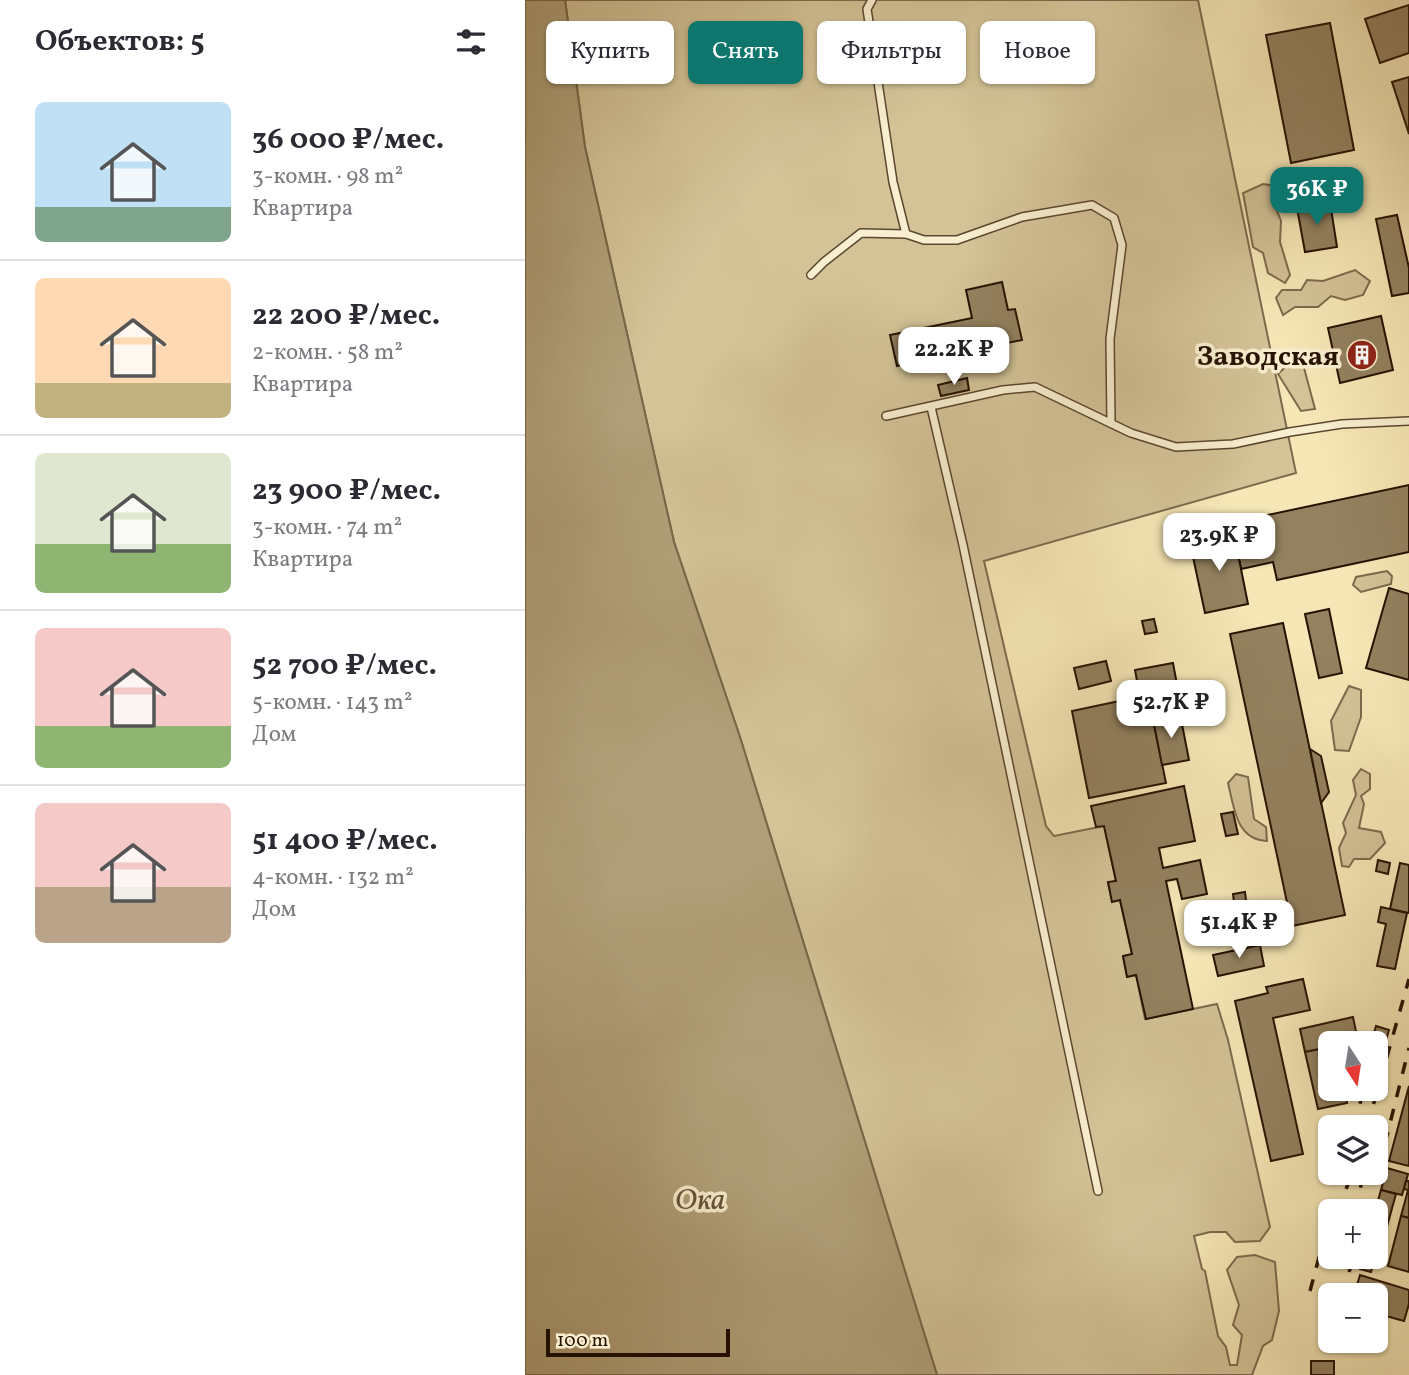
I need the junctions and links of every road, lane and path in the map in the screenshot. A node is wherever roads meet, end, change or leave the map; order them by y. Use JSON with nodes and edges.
{"nodes":[{"id":1,"x":872,"y":0,"type":"edge"},
{"id":2,"x":906,"y":234,"type":"junction"},
{"id":3,"x":811,"y":275,"type":"dead end"},
{"id":4,"x":931,"y":407,"type":"junction"},
{"id":5,"x":886,"y":416,"type":"dead end"},
{"id":6,"x":1409,"y":421,"type":"edge"},
{"id":7,"x":1111,"y":423,"type":"junction"},
{"id":8,"x":1098,"y":1191,"type":"dead end"}],
"edges":[{"from":1,"to":2,"type":"lane"},
{"from":2,"to":3,"type":"lane"},
{"from":2,"to":7,"type":"lane"},
{"from":4,"to":5,"type":"lane"},
{"from":4,"to":7,"type":"lane"},
{"from":4,"to":8,"type":"lane"},
{"from":6,"to":7,"type":"lane"}]}
